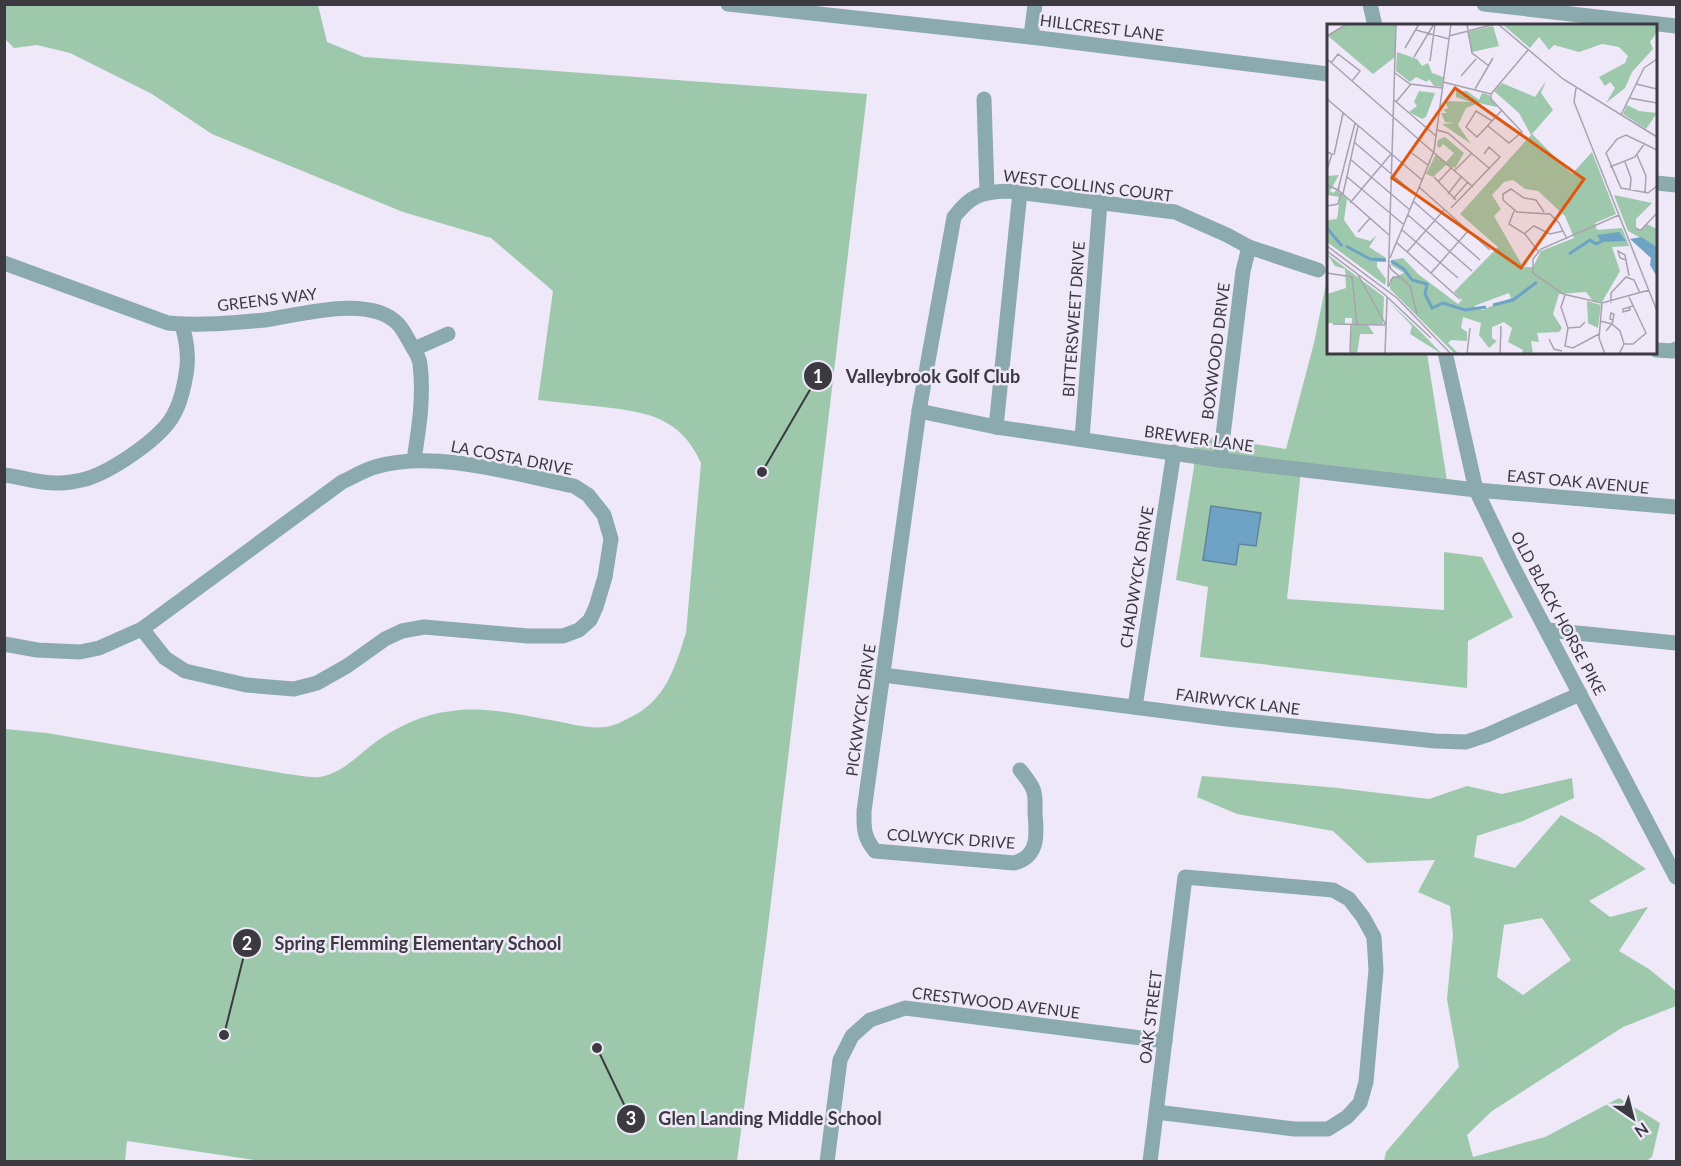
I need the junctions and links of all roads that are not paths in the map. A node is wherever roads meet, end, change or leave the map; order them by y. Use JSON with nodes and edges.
{"nodes":[{"id":1,"x":728,"y":4,"type":"edge"},
{"id":2,"x":1035,"y":4,"type":"edge"},
{"id":3,"x":1370,"y":4,"type":"edge"},
{"id":4,"x":1484,"y":4,"type":"edge"},
{"id":5,"x":1375,"y":24,"type":"edge"},
{"id":6,"x":1677,"y":26,"type":"edge"},
{"id":7,"x":1031,"y":37,"type":"junction"},
{"id":8,"x":1327,"y":74,"type":"edge"},
{"id":9,"x":984,"y":99,"type":"dead end"},
{"id":10,"x":1657,"y":183,"type":"edge"},
{"id":11,"x":1677,"y":185,"type":"edge"},
{"id":12,"x":987,"y":192,"type":"junction"},
{"id":13,"x":1020,"y":192,"type":"junction"},
{"id":14,"x":1100,"y":202,"type":"junction"},
{"id":15,"x":1249,"y":247,"type":"junction"},
{"id":16,"x":4,"y":263,"type":"edge"},
{"id":17,"x":1318,"y":270,"type":"dead end"},
{"id":18,"x":182,"y":324,"type":"junction"},
{"id":19,"x":448,"y":334,"type":"dead end"},
{"id":20,"x":414,"y":349,"type":"junction"},
{"id":21,"x":1677,"y":349,"type":"edge"},
{"id":22,"x":1657,"y":350,"type":"edge"},
{"id":23,"x":1445,"y":354,"type":"edge"},
{"id":24,"x":919,"y":411,"type":"junction"},
{"id":25,"x":996,"y":427,"type":"junction"},
{"id":26,"x":1082,"y":439,"type":"junction"},
{"id":27,"x":1174,"y":452,"type":"junction"},
{"id":28,"x":414,"y":460,"type":"junction"},
{"id":29,"x":1220,"y":460,"type":"junction"},
{"id":30,"x":4,"y":475,"type":"edge"},
{"id":31,"x":1476,"y":490,"type":"junction"},
{"id":32,"x":1677,"y":507,"type":"edge"},
{"id":33,"x":142,"y":629,"type":"junction"},
{"id":34,"x":1547,"y":630,"type":"junction"},
{"id":35,"x":1677,"y":642,"type":"edge"},
{"id":36,"x":4,"y":644,"type":"edge"},
{"id":37,"x":883,"y":675,"type":"junction"},
{"id":38,"x":1580,"y":694,"type":"junction"},
{"id":39,"x":1136,"y":707,"type":"junction"},
{"id":40,"x":1020,"y":770,"type":"dead end"},
{"id":41,"x":872,"y":847,"type":"joint"},
{"id":42,"x":1677,"y":877,"type":"edge"},
{"id":43,"x":1165,"y":1041,"type":"junction"},
{"id":44,"x":1156,"y":1112,"type":"junction"},
{"id":45,"x":827,"y":1161,"type":"edge"},
{"id":46,"x":1150,"y":1161,"type":"edge"}],
"edges":[{"from":1,"to":7,"type":"street","name":"HILLCREST LANE"},
{"from":2,"to":7,"type":"street"},
{"from":3,"to":5,"type":"street"},
{"from":4,"to":6,"type":"street"},
{"from":7,"to":8,"type":"street","name":"HILLCREST LANE"},
{"from":9,"to":12,"type":"street"},
{"from":10,"to":11,"type":"street"},
{"from":12,"to":13,"type":"street","name":"WEST COLLINS COURT"},
{"from":12,"to":24,"type":"street","name":"PICKWYCK DRIVE"},
{"from":13,"to":14,"type":"street","name":"WEST COLLINS COURT"},
{"from":13,"to":25,"type":"street"},
{"from":14,"to":15,"type":"street","name":"WEST COLLINS COURT"},
{"from":14,"to":26,"type":"street","name":"BITTERSWEET DRIVE"},
{"from":15,"to":17,"type":"street","name":"WEST COLLINS COURT"},
{"from":15,"to":29,"type":"street","name":"BOXWOOD DRIVE"},
{"from":16,"to":18,"type":"street","name":"GREENS WAY"},
{"from":18,"to":20,"type":"street","name":"GREENS WAY"},
{"from":18,"to":30,"type":"street"},
{"from":19,"to":20,"type":"street"},
{"from":20,"to":28,"type":"street","name":"GREENS WAY"},
{"from":21,"to":22,"type":"street"},
{"from":23,"to":31,"type":"street","name":"OLD BLACK HORSE PIKE"},
{"from":24,"to":25,"type":"street","name":"BREWER LANE"},
{"from":24,"to":37,"type":"street","name":"PICKWYCK DRIVE"},
{"from":25,"to":26,"type":"street","name":"BREWER LANE"},
{"from":26,"to":27,"type":"street","name":"BREWER LANE"},
{"from":27,"to":29,"type":"street","name":"BREWER LANE"},
{"from":27,"to":39,"type":"street","name":"CHADWYCK DRIVE"},
{"from":28,"to":33,"type":"street","name":"LA COSTA DRIVE"},
{"from":28,"to":33,"type":"street","name":"LA COSTA DRIVE"},
{"from":29,"to":31,"type":"street","name":"BREWER LANE"},
{"from":31,"to":32,"type":"street","name":"EAST OAK AVENUE"},
{"from":31,"to":34,"type":"street","name":"OLD BLACK HORSE PIKE"},
{"from":33,"to":36,"type":"street","name":"LA COSTA DRIVE"},
{"from":34,"to":35,"type":"street"},
{"from":34,"to":38,"type":"street","name":"OLD BLACK HORSE PIKE"},
{"from":37,"to":39,"type":"street","name":"FAIRWYCK LANE"},
{"from":37,"to":41,"type":"street","name":"PICKWYCK DRIVE"},
{"from":38,"to":39,"type":"street","name":"FAIRWYCK LANE"},
{"from":38,"to":42,"type":"street","name":"OLD BLACK HORSE PIKE"},
{"from":40,"to":41,"type":"street","name":"COLWYCK DRIVE"},
{"from":43,"to":44,"type":"street","name":"OAK STREET"},
{"from":43,"to":44,"type":"street","name":"OAK STREET"},
{"from":43,"to":45,"type":"street","name":"CRESTWOOD AVENUE"},
{"from":44,"to":46,"type":"street","name":"OAK STREET"}]}
